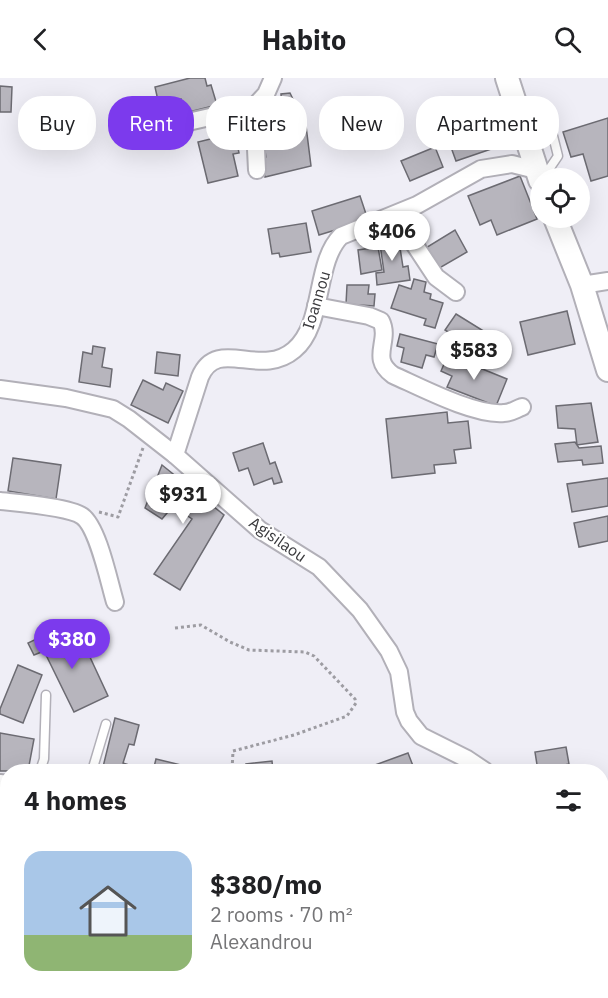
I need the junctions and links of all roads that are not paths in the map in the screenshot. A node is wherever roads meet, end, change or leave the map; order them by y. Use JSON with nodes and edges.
{"nodes":[{"id":1,"x":273,"y":78,"type":"edge"},
{"id":2,"x":507,"y":78,"type":"edge"},
{"id":3,"x":264,"y":96,"type":"edge"},
{"id":4,"x":256,"y":150,"type":"edge"},
{"id":5,"x":537,"y":168,"type":"edge"},
{"id":6,"x":257,"y":170,"type":"dead end"},
{"id":7,"x":530,"y":172,"type":"edge"},
{"id":8,"x":394,"y":215,"type":"junction"},
{"id":9,"x":559,"y":228,"type":"edge"},
{"id":10,"x":608,"y":281,"type":"edge"},
{"id":11,"x":582,"y":285,"type":"junction"},
{"id":12,"x":456,"y":292,"type":"dead end"},
{"id":13,"x":316,"y":306,"type":"junction"},
{"id":14,"x":608,"y":370,"type":"edge"},
{"id":15,"x":0,"y":388,"type":"edge"},
{"id":16,"x":522,"y":406,"type":"dead end"},
{"id":17,"x":175,"y":455,"type":"junction"},
{"id":18,"x":0,"y":501,"type":"edge"},
{"id":19,"x":115,"y":602,"type":"dead end"},
{"id":20,"x":45,"y":695,"type":"dead end"},
{"id":21,"x":106,"y":724,"type":"dead end"},
{"id":22,"x":42,"y":764,"type":"edge"},
{"id":23,"x":94,"y":764,"type":"edge"},
{"id":24,"x":474,"y":764,"type":"edge"}],
"edges":[{"from":1,"to":3,"type":"street"},
{"from":2,"to":5,"type":"main road"},
{"from":4,"to":6,"type":"street"},
{"from":7,"to":8,"type":"street","name":"Ioannou"},
{"from":8,"to":12,"type":"street"},
{"from":8,"to":13,"type":"street","name":"Ioannou"},
{"from":9,"to":11,"type":"main road"},
{"from":10,"to":11,"type":"street"},
{"from":11,"to":14,"type":"main road"},
{"from":13,"to":16,"type":"street"},
{"from":13,"to":17,"type":"street","name":"Ioannou"},
{"from":15,"to":17,"type":"street","name":"Agisilaou"},
{"from":17,"to":24,"type":"street","name":"Agisilaou"},
{"from":18,"to":19,"type":"street"},
{"from":20,"to":22,"type":"lane"},
{"from":21,"to":23,"type":"lane"}]}
